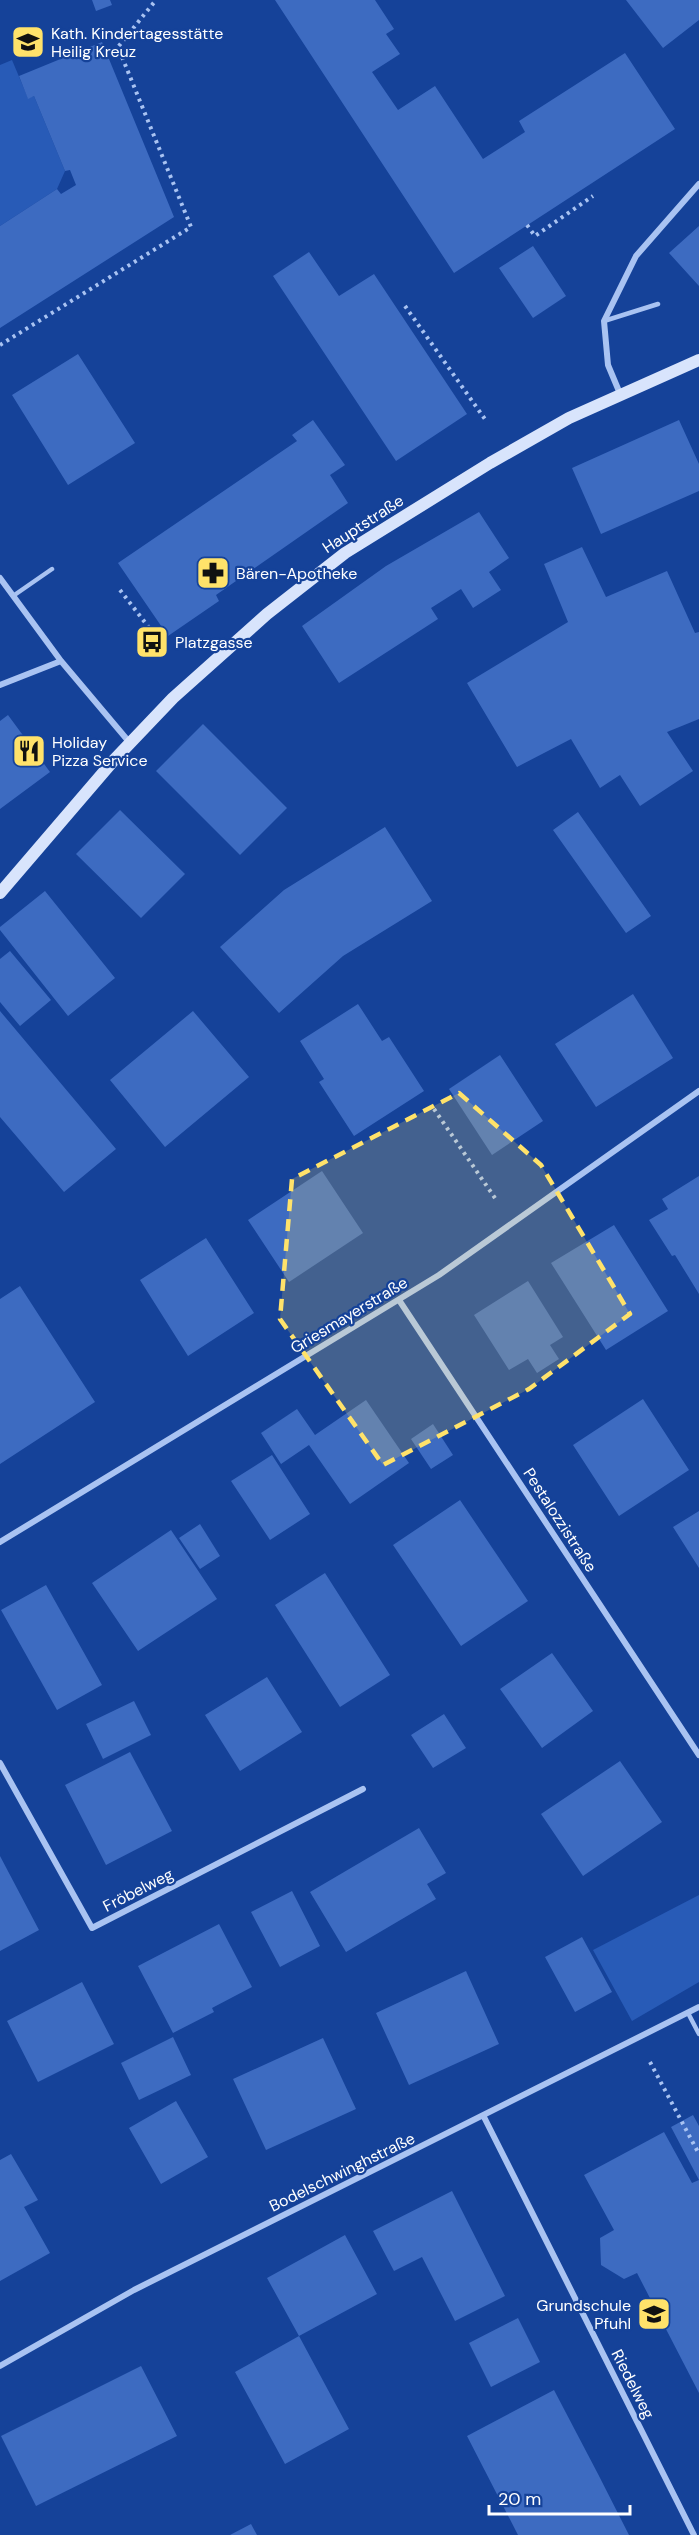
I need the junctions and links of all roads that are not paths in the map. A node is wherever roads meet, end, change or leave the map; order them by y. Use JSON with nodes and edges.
{"nodes":[{"id":1,"x":699,"y":184,"type":"edge"},
{"id":2,"x":658,"y":303,"type":"dead end"},
{"id":3,"x":604,"y":321,"type":"junction"},
{"id":4,"x":699,"y":360,"type":"edge"},
{"id":5,"x":621,"y":396,"type":"junction"},
{"id":6,"x":52,"y":569,"type":"dead end"},
{"id":7,"x":0,"y":578,"type":"edge"},
{"id":8,"x":13,"y":596,"type":"junction"},
{"id":9,"x":61,"y":661,"type":"junction"},
{"id":10,"x":0,"y":685,"type":"edge"},
{"id":11,"x":130,"y":743,"type":"junction"},
{"id":12,"x":0,"y":893,"type":"edge"},
{"id":13,"x":699,"y":1091,"type":"edge"},
{"id":14,"x":399,"y":1300,"type":"junction"},
{"id":15,"x":0,"y":1542,"type":"edge"},
{"id":16,"x":699,"y":1755,"type":"edge"},
{"id":17,"x":0,"y":1763,"type":"edge"},
{"id":18,"x":363,"y":1789,"type":"dead end"},
{"id":19,"x":699,"y":2007,"type":"edge"},
{"id":20,"x":688,"y":2013,"type":"junction"},
{"id":21,"x":699,"y":2034,"type":"edge"},
{"id":22,"x":484,"y":2117,"type":"junction"},
{"id":23,"x":0,"y":2366,"type":"edge"},
{"id":24,"x":694,"y":2535,"type":"edge"}],
"edges":[{"from":1,"to":3,"type":"street"},
{"from":2,"to":3,"type":"lane"},
{"from":3,"to":5,"type":"street"},
{"from":4,"to":5,"type":"street","name":"Hauptstraße"},
{"from":5,"to":11,"type":"street","name":"Hauptstraße"},
{"from":6,"to":8,"type":"lane"},
{"from":7,"to":8,"type":"street"},
{"from":8,"to":9,"type":"street"},
{"from":9,"to":10,"type":"street"},
{"from":9,"to":11,"type":"street"},
{"from":11,"to":12,"type":"street","name":"Hauptstraße"},
{"from":13,"to":14,"type":"street","name":"Griesmayerstraße"},
{"from":14,"to":15,"type":"street","name":"Griesmayerstraße"},
{"from":14,"to":16,"type":"street","name":"Pestalozzistraße"},
{"from":17,"to":18,"type":"street","name":"Fröbelweg"},
{"from":19,"to":20,"type":"street","name":"Bodelschwinghstraße"},
{"from":20,"to":21,"type":"lane"},
{"from":20,"to":22,"type":"street","name":"Bodelschwinghstraße"},
{"from":22,"to":23,"type":"street","name":"Bodelschwinghstraße"},
{"from":22,"to":24,"type":"street","name":"Riedelweg"}]}
